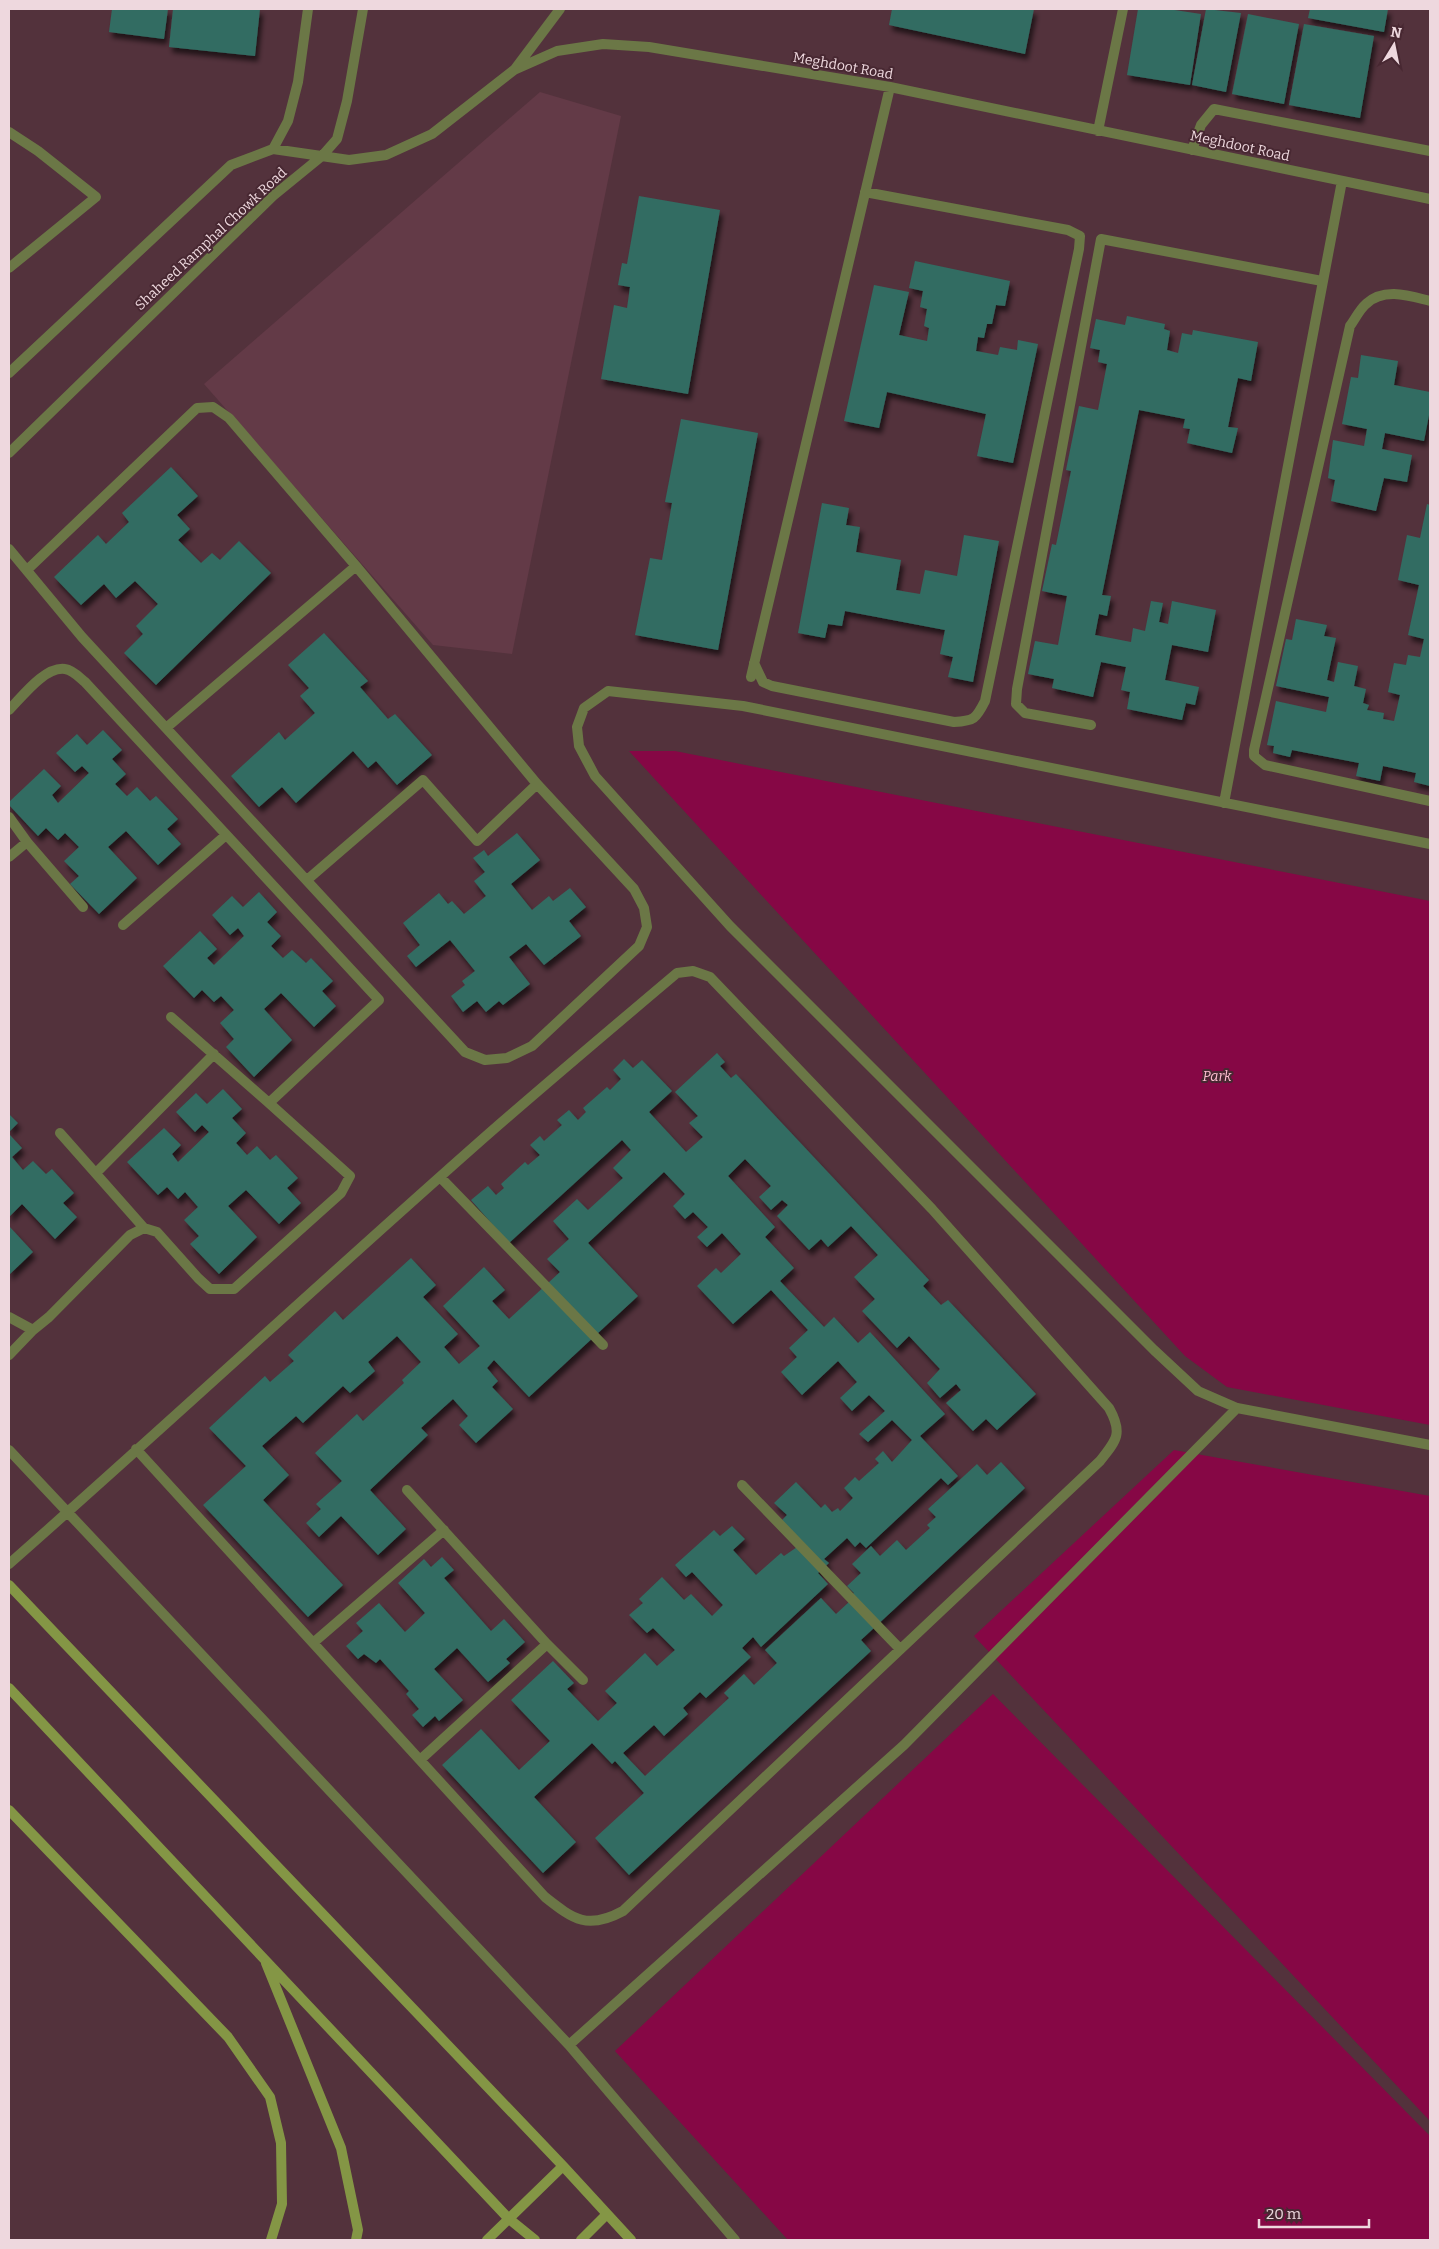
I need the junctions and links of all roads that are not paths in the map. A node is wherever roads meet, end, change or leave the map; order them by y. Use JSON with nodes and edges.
{"nodes":[{"id":1,"x":308,"y":9,"type":"edge"},
{"id":2,"x":363,"y":9,"type":"edge"},
{"id":3,"x":560,"y":9,"type":"edge"},
{"id":4,"x":1123,"y":9,"type":"edge"},
{"id":5,"x":514,"y":70,"type":"junction"},
{"id":6,"x":890,"y":87,"type":"junction"},
{"id":7,"x":1098,"y":131,"type":"junction"},
{"id":8,"x":9,"y":132,"type":"edge"},
{"id":9,"x":273,"y":150,"type":"junction"},
{"id":10,"x":1192,"y":150,"type":"junction"},
{"id":11,"x":1430,"y":151,"type":"edge"},
{"id":12,"x":322,"y":156,"type":"junction"},
{"id":13,"x":1342,"y":181,"type":"junction"},
{"id":14,"x":865,"y":192,"type":"junction"},
{"id":15,"x":1430,"y":200,"type":"edge"},
{"id":16,"x":9,"y":268,"type":"edge"},
{"id":17,"x":1322,"y":281,"type":"junction"},
{"id":18,"x":1430,"y":301,"type":"edge"},
{"id":19,"x":9,"y":373,"type":"edge"},
{"id":20,"x":9,"y":453,"type":"edge"},
{"id":21,"x":9,"y":549,"type":"edge"},
{"id":22,"x":356,"y":566,"type":"junction"},
{"id":23,"x":27,"y":570,"type":"junction"},
{"id":24,"x":754,"y":663,"type":"junction"},
{"id":25,"x":751,"y":677,"type":"dead end"},
{"id":26,"x":9,"y":710,"type":"edge"},
{"id":27,"x":1091,"y":725,"type":"dead end"},
{"id":28,"x":166,"y":728,"type":"junction"},
{"id":29,"x":537,"y":784,"type":"junction"},
{"id":30,"x":1430,"y":801,"type":"edge"},
{"id":31,"x":1224,"y":803,"type":"junction"},
{"id":32,"x":9,"y":817,"type":"edge"},
{"id":33,"x":226,"y":835,"type":"junction"},
{"id":34,"x":27,"y":842,"type":"junction"},
{"id":35,"x":1430,"y":844,"type":"edge"},
{"id":36,"x":9,"y":858,"type":"edge"},
{"id":37,"x":306,"y":880,"type":"junction"},
{"id":38,"x":83,"y":907,"type":"dead end"},
{"id":39,"x":123,"y":924,"type":"dead end"},
{"id":40,"x":171,"y":1016,"type":"dead end"},
{"id":41,"x":214,"y":1054,"type":"junction"},
{"id":42,"x":269,"y":1103,"type":"junction"},
{"id":43,"x":60,"y":1133,"type":"dead end"},
{"id":44,"x":96,"y":1173,"type":"junction"},
{"id":45,"x":440,"y":1177,"type":"junction"},
{"id":46,"x":144,"y":1228,"type":"junction"},
{"id":47,"x":9,"y":1317,"type":"edge"},
{"id":48,"x":33,"y":1330,"type":"junction"},
{"id":49,"x":604,"y":1345,"type":"dead end"},
{"id":50,"x":9,"y":1355,"type":"edge"},
{"id":51,"x":1237,"y":1408,"type":"junction"},
{"id":52,"x":1430,"y":1445,"type":"edge"},
{"id":53,"x":136,"y":1449,"type":"junction"},
{"id":54,"x":9,"y":1450,"type":"edge"},
{"id":55,"x":742,"y":1484,"type":"dead end"},
{"id":56,"x":407,"y":1490,"type":"dead end"},
{"id":57,"x":69,"y":1512,"type":"junction"},
{"id":58,"x":444,"y":1530,"type":"junction"},
{"id":59,"x":9,"y":1564,"type":"edge"},
{"id":60,"x":9,"y":1585,"type":"edge"},
{"id":61,"x":313,"y":1643,"type":"junction"},
{"id":62,"x":547,"y":1644,"type":"junction"},
{"id":63,"x":900,"y":1650,"type":"junction"},
{"id":64,"x":583,"y":1680,"type":"dead end"},
{"id":65,"x":9,"y":1688,"type":"edge"},
{"id":66,"x":420,"y":1760,"type":"junction"},
{"id":67,"x":9,"y":1810,"type":"edge"},
{"id":68,"x":263,"y":1956,"type":"junction"},
{"id":69,"x":569,"y":2045,"type":"junction"},
{"id":70,"x":563,"y":2166,"type":"junction"},
{"id":71,"x":607,"y":2214,"type":"junction"},
{"id":72,"x":509,"y":2219,"type":"junction"},
{"id":73,"x":271,"y":2240,"type":"edge"},
{"id":74,"x":356,"y":2240,"type":"edge"},
{"id":75,"x":487,"y":2240,"type":"edge"},
{"id":76,"x":535,"y":2240,"type":"edge"},
{"id":77,"x":580,"y":2240,"type":"edge"},
{"id":78,"x":631,"y":2240,"type":"edge"},
{"id":79,"x":735,"y":2240,"type":"edge"}],
"edges":[{"from":1,"to":9,"type":"street","name":"Shaheed Ramphal Chowk Road"},
{"from":2,"to":12,"type":"street","name":"Shaheed Ramphal Chowk Road"},
{"from":3,"to":5,"type":"street"},
{"from":4,"to":7,"type":"street"},
{"from":5,"to":6,"type":"street","name":"Meghdoot Road"},
{"from":5,"to":12,"type":"street","name":"Meghdoot Road"},
{"from":6,"to":7,"type":"street","name":"Meghdoot Road"},
{"from":6,"to":14,"type":"street"},
{"from":7,"to":10,"type":"street","name":"Meghdoot Road"},
{"from":8,"to":16,"type":"street"},
{"from":9,"to":12,"type":"street","name":"Meghdoot Road"},
{"from":9,"to":19,"type":"street","name":"Shaheed Ramphal Chowk Road"},
{"from":10,"to":11,"type":"street"},
{"from":10,"to":13,"type":"street","name":"Meghdoot Road"},
{"from":12,"to":20,"type":"street","name":"Shaheed Ramphal Chowk Road"},
{"from":13,"to":15,"type":"street","name":"Meghdoot Road"},
{"from":13,"to":17,"type":"street"},
{"from":14,"to":24,"type":"street"},
{"from":14,"to":24,"type":"street"},
{"from":17,"to":27,"type":"street"},
{"from":17,"to":31,"type":"street"},
{"from":18,"to":30,"type":"street"},
{"from":21,"to":23,"type":"street"},
{"from":22,"to":23,"type":"street"},
{"from":22,"to":28,"type":"street"},
{"from":22,"to":29,"type":"street"},
{"from":23,"to":28,"type":"street"},
{"from":24,"to":25,"type":"street"},
{"from":26,"to":33,"type":"street"},
{"from":28,"to":37,"type":"street"},
{"from":29,"to":37,"type":"street"},
{"from":29,"to":37,"type":"street"},
{"from":31,"to":35,"type":"street"},
{"from":31,"to":51,"type":"street"},
{"from":32,"to":34,"type":"street"},
{"from":33,"to":39,"type":"street"},
{"from":33,"to":42,"type":"street"},
{"from":34,"to":36,"type":"street"},
{"from":34,"to":38,"type":"street"},
{"from":40,"to":41,"type":"street"},
{"from":41,"to":42,"type":"street"},
{"from":41,"to":44,"type":"street"},
{"from":42,"to":46,"type":"street"},
{"from":43,"to":44,"type":"street"},
{"from":44,"to":46,"type":"street"},
{"from":45,"to":49,"type":"street"},
{"from":45,"to":53,"type":"street"},
{"from":45,"to":63,"type":"street"},
{"from":46,"to":48,"type":"street"},
{"from":47,"to":48,"type":"street"},
{"from":48,"to":50,"type":"street"},
{"from":51,"to":52,"type":"street"},
{"from":51,"to":69,"type":"street"},
{"from":53,"to":57,"type":"street"},
{"from":53,"to":61,"type":"street"},
{"from":54,"to":57,"type":"street"},
{"from":55,"to":63,"type":"street"},
{"from":56,"to":58,"type":"street"},
{"from":57,"to":59,"type":"street"},
{"from":57,"to":69,"type":"street"},
{"from":58,"to":61,"type":"street"},
{"from":58,"to":62,"type":"street"},
{"from":60,"to":70,"type":"main road"},
{"from":61,"to":66,"type":"street"},
{"from":62,"to":64,"type":"street"},
{"from":62,"to":66,"type":"street"},
{"from":63,"to":66,"type":"street"},
{"from":65,"to":68,"type":"main road"},
{"from":67,"to":73,"type":"main road"},
{"from":68,"to":72,"type":"main road"},
{"from":68,"to":74,"type":"main road"},
{"from":69,"to":79,"type":"street"},
{"from":70,"to":71,"type":"main road"},
{"from":70,"to":72,"type":"main road"},
{"from":71,"to":77,"type":"main road"},
{"from":71,"to":78,"type":"main road"},
{"from":72,"to":75,"type":"main road"},
{"from":72,"to":76,"type":"main road"}]}
